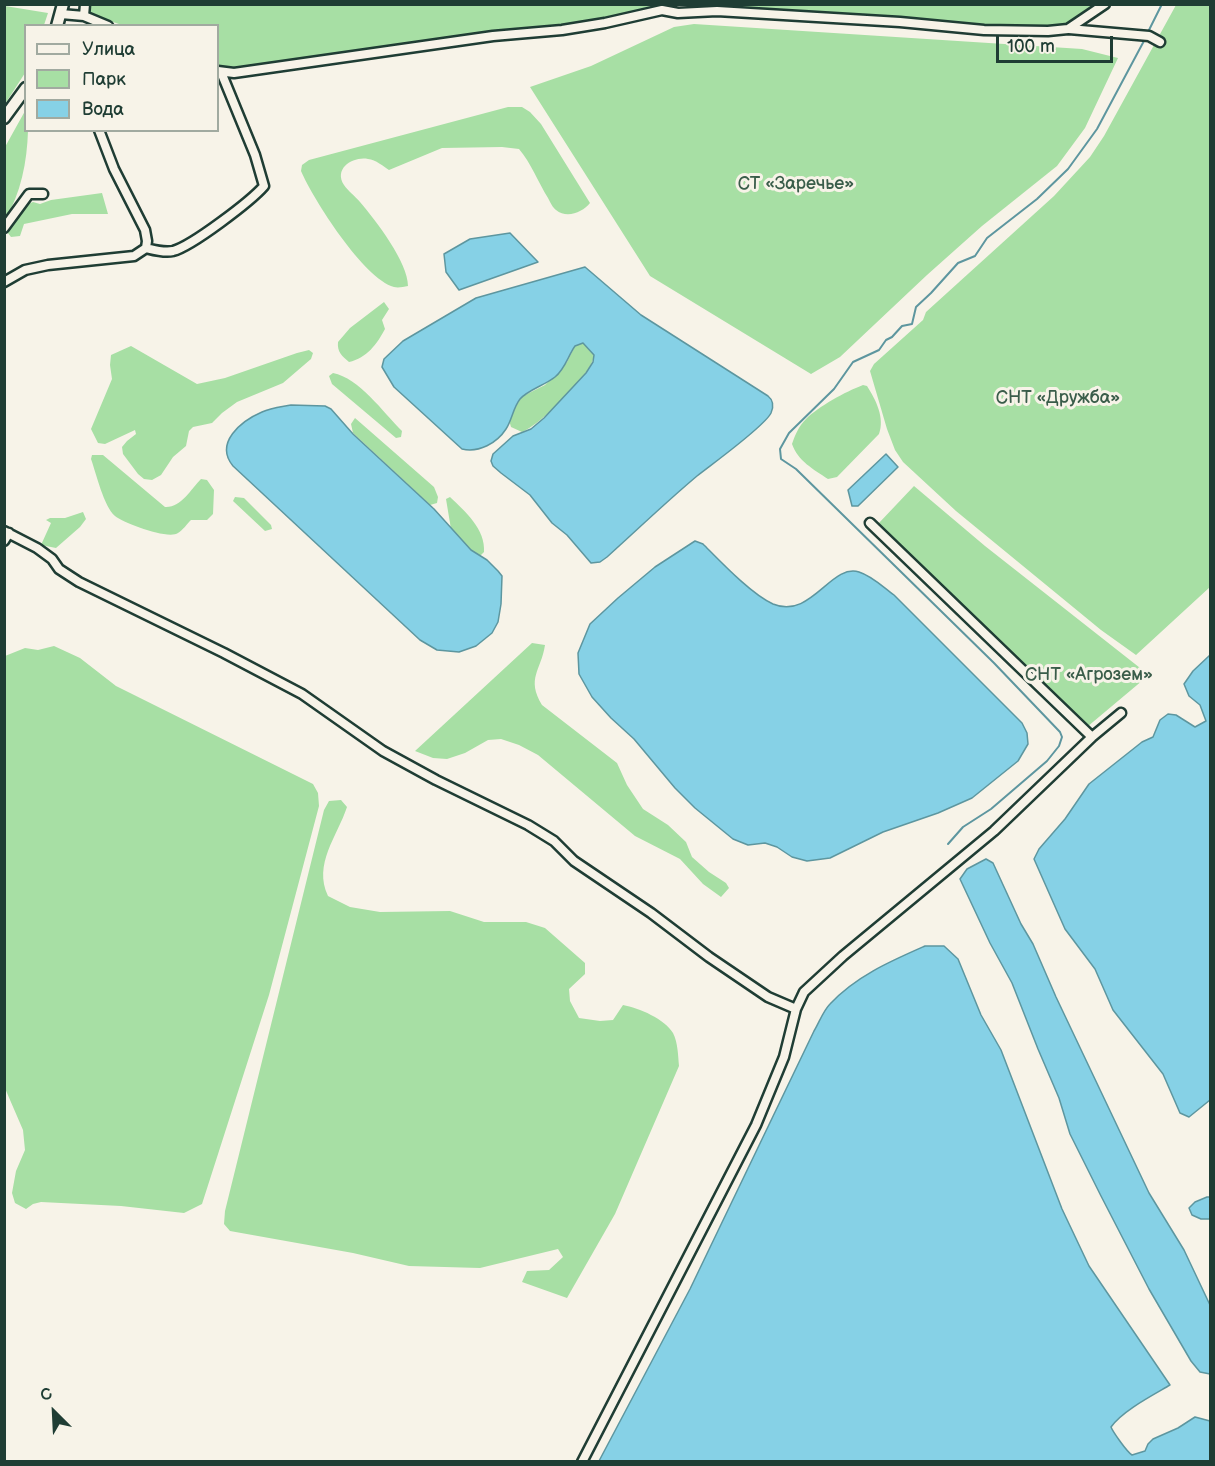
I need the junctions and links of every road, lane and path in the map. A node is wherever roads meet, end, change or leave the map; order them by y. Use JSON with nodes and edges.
{"nodes":[{"id":1,"x":86,"y":4,"type":"edge"},
{"id":2,"x":1106,"y":4,"type":"edge"},
{"id":3,"x":64,"y":11,"type":"edge"},
{"id":4,"x":84,"y":16,"type":"junction"},
{"id":5,"x":72,"y":24,"type":"edge"},
{"id":6,"x":103,"y":24,"type":"edge"},
{"id":7,"x":1068,"y":29,"type":"junction"},
{"id":8,"x":1160,"y":42,"type":"dead end"},
{"id":9,"x":219,"y":71,"type":"edge"},
{"id":10,"x":24,"y":91,"type":"edge"},
{"id":11,"x":4,"y":118,"type":"edge"},
{"id":12,"x":100,"y":132,"type":"edge"},
{"id":13,"x":43,"y":194,"type":"dead end"},
{"id":14,"x":4,"y":228,"type":"edge"},
{"id":15,"x":146,"y":248,"type":"junction"},
{"id":16,"x":4,"y":282,"type":"edge"},
{"id":17,"x":870,"y":523,"type":"dead end"},
{"id":18,"x":6,"y":535,"type":"edge"},
{"id":19,"x":1120,"y":713,"type":"dead end"},
{"id":20,"x":1092,"y":737,"type":"junction"},
{"id":21,"x":796,"y":1009,"type":"junction"},
{"id":22,"x":582,"y":1461,"type":"edge"}],
"edges":[{"from":1,"to":4,"type":"street"},
{"from":2,"to":7,"type":"street"},
{"from":3,"to":4,"type":"street"},
{"from":3,"to":5,"type":"street"},
{"from":4,"to":6,"type":"street"},
{"from":7,"to":8,"type":"street"},
{"from":7,"to":9,"type":"street"},
{"from":9,"to":15,"type":"street"},
{"from":10,"to":11,"type":"main road"},
{"from":12,"to":15,"type":"street"},
{"from":13,"to":14,"type":"street"},
{"from":15,"to":16,"type":"street"},
{"from":17,"to":20,"type":"street"},
{"from":18,"to":21,"type":"street"},
{"from":19,"to":20,"type":"street"},
{"from":20,"to":21,"type":"street"},
{"from":21,"to":22,"type":"street"}]}
